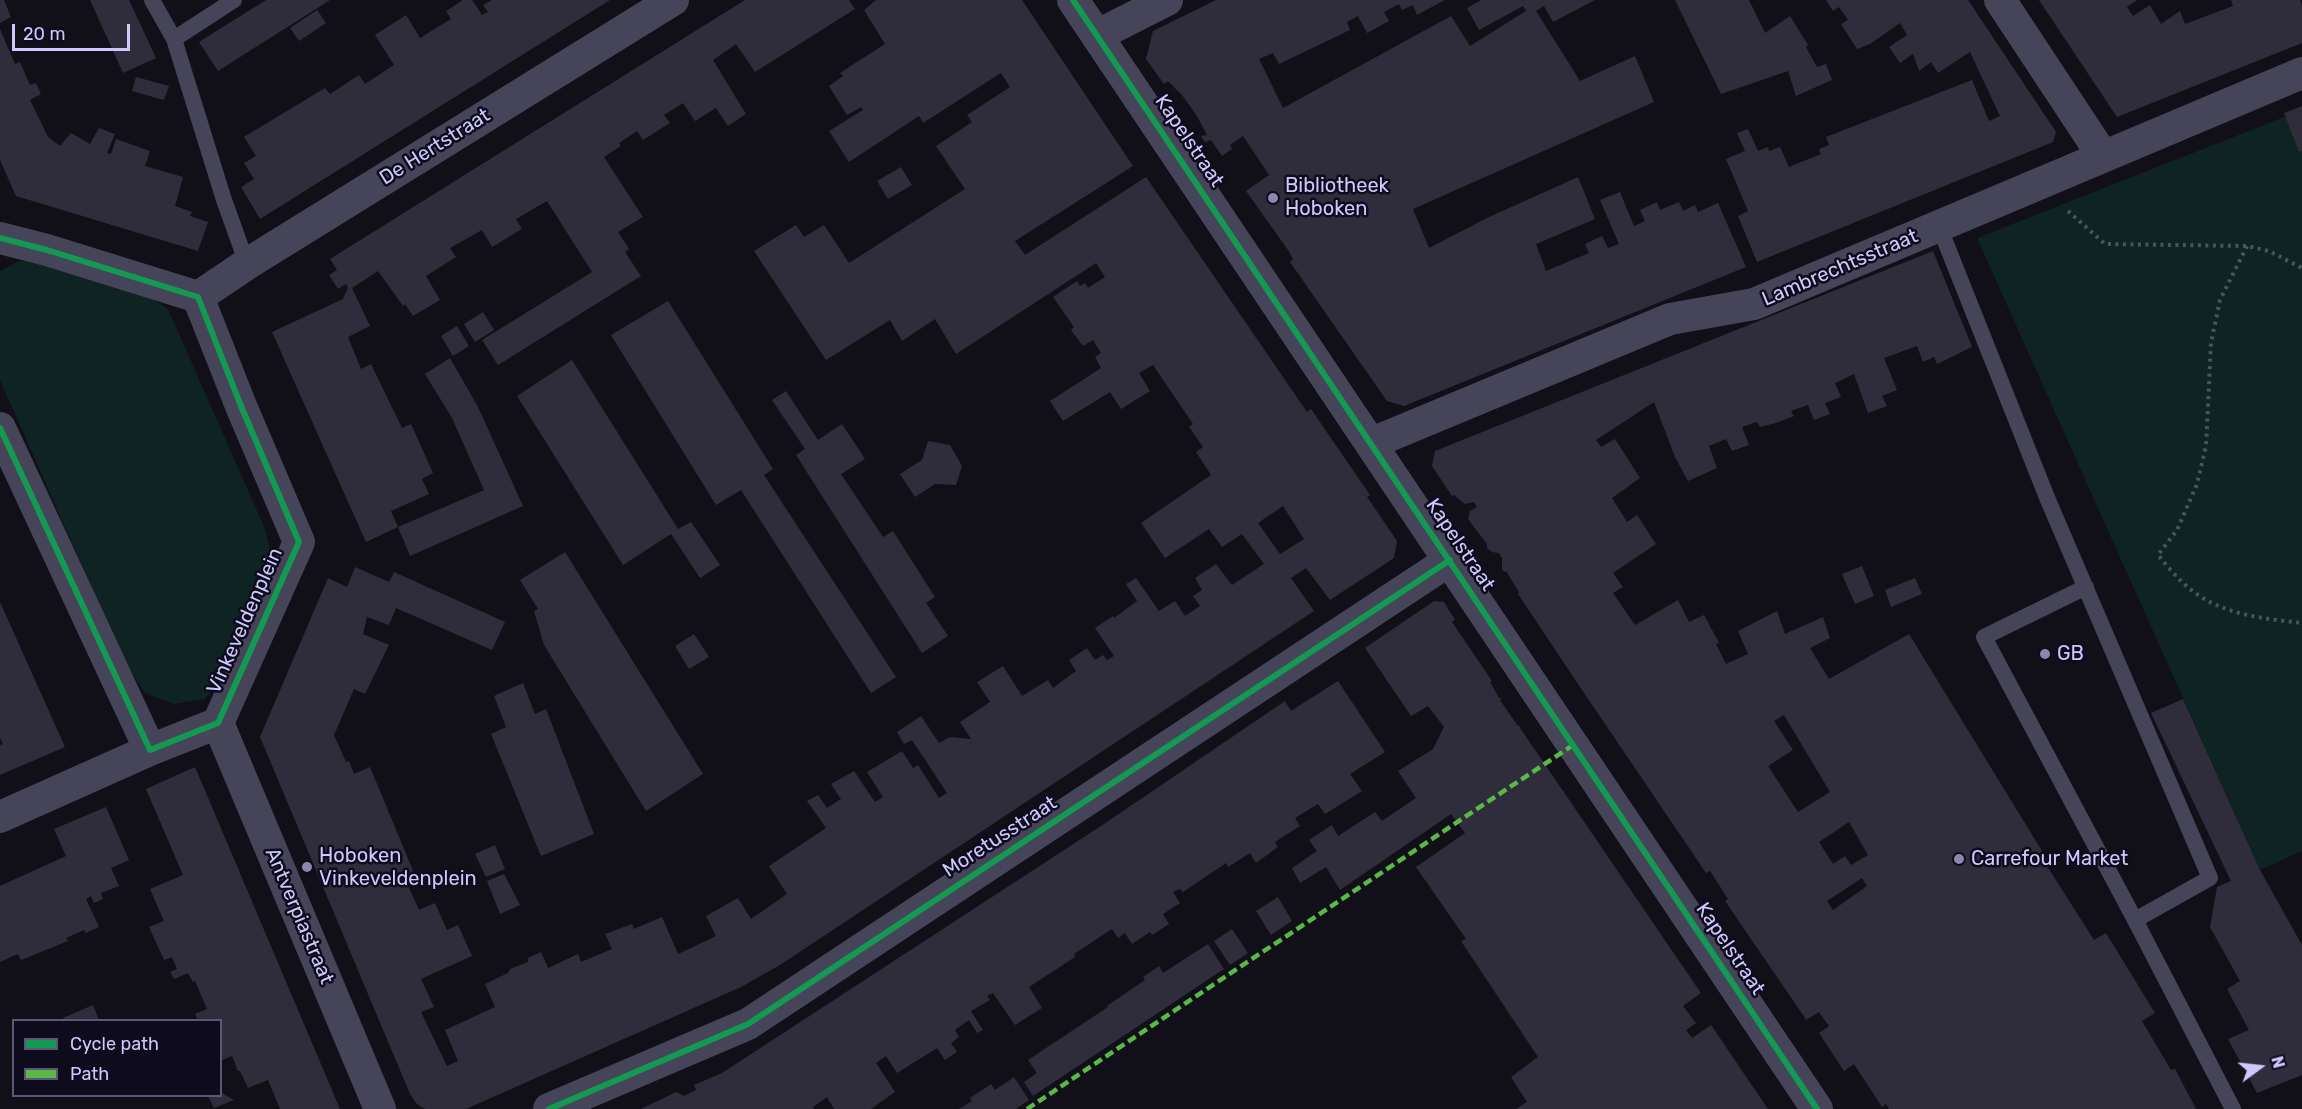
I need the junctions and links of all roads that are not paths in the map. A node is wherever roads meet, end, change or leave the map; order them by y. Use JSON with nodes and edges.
{"nodes":[{"id":1,"x":152,"y":0,"type":"edge"},
{"id":2,"x":234,"y":0,"type":"edge"},
{"id":3,"x":673,"y":0,"type":"edge"},
{"id":4,"x":1073,"y":0,"type":"edge"},
{"id":5,"x":1167,"y":0,"type":"edge"},
{"id":6,"x":2000,"y":0,"type":"edge"},
{"id":7,"x":1098,"y":35,"type":"junction"},
{"id":8,"x":174,"y":39,"type":"junction"},
{"id":9,"x":2302,"y":73,"type":"edge"},
{"id":10,"x":2103,"y":156,"type":"junction"},
{"id":11,"x":1939,"y":226,"type":"junction"},
{"id":12,"x":0,"y":238,"type":"edge"},
{"id":13,"x":247,"y":264,"type":"junction"},
{"id":14,"x":198,"y":297,"type":"junction"},
{"id":15,"x":0,"y":429,"type":"edge"},
{"id":16,"x":1372,"y":443,"type":"junction"},
{"id":17,"x":1450,"y":560,"type":"junction"},
{"id":18,"x":2086,"y":587,"type":"junction"},
{"id":19,"x":218,"y":723,"type":"junction"},
{"id":20,"x":150,"y":750,"type":"junction"},
{"id":21,"x":0,"y":817,"type":"edge"},
{"id":22,"x":2135,"y":920,"type":"junction"},
{"id":23,"x":380,"y":1109,"type":"edge"},
{"id":24,"x":549,"y":1109,"type":"edge"},
{"id":25,"x":1817,"y":1109,"type":"edge"},
{"id":26,"x":2233,"y":1109,"type":"edge"}],
"edges":[{"from":1,"to":8,"type":"lane"},
{"from":2,"to":8,"type":"lane"},
{"from":3,"to":13,"type":"street","name":"De Hertstraat"},
{"from":4,"to":7,"type":"street","name":"Kapelstraat"},
{"from":5,"to":7,"type":"street"},
{"from":6,"to":10,"type":"street"},
{"from":7,"to":16,"type":"street","name":"Kapelstraat"},
{"from":8,"to":13,"type":"lane"},
{"from":9,"to":10,"type":"street","name":"Lambrechtsstraat"},
{"from":10,"to":11,"type":"street","name":"Lambrechtsstraat"},
{"from":11,"to":16,"type":"street","name":"Lambrechtsstraat"},
{"from":11,"to":18,"type":"lane"},
{"from":12,"to":14,"type":"street"},
{"from":13,"to":14,"type":"street","name":"De Hertstraat"},
{"from":14,"to":19,"type":"street","name":"Vinkeveldenplein"},
{"from":15,"to":20,"type":"street"},
{"from":16,"to":17,"type":"street","name":"Kapelstraat"},
{"from":17,"to":24,"type":"street","name":"Moretusstraat"},
{"from":17,"to":25,"type":"street","name":"Kapelstraat"},
{"from":18,"to":22,"type":"lane"},
{"from":18,"to":22,"type":"lane"},
{"from":19,"to":20,"type":"street","name":"Vinkeveldenplein"},
{"from":19,"to":23,"type":"street","name":"Antverpiastraat"},
{"from":20,"to":21,"type":"street","name":"Vinkeveldenplein"},
{"from":22,"to":26,"type":"lane"}]}
